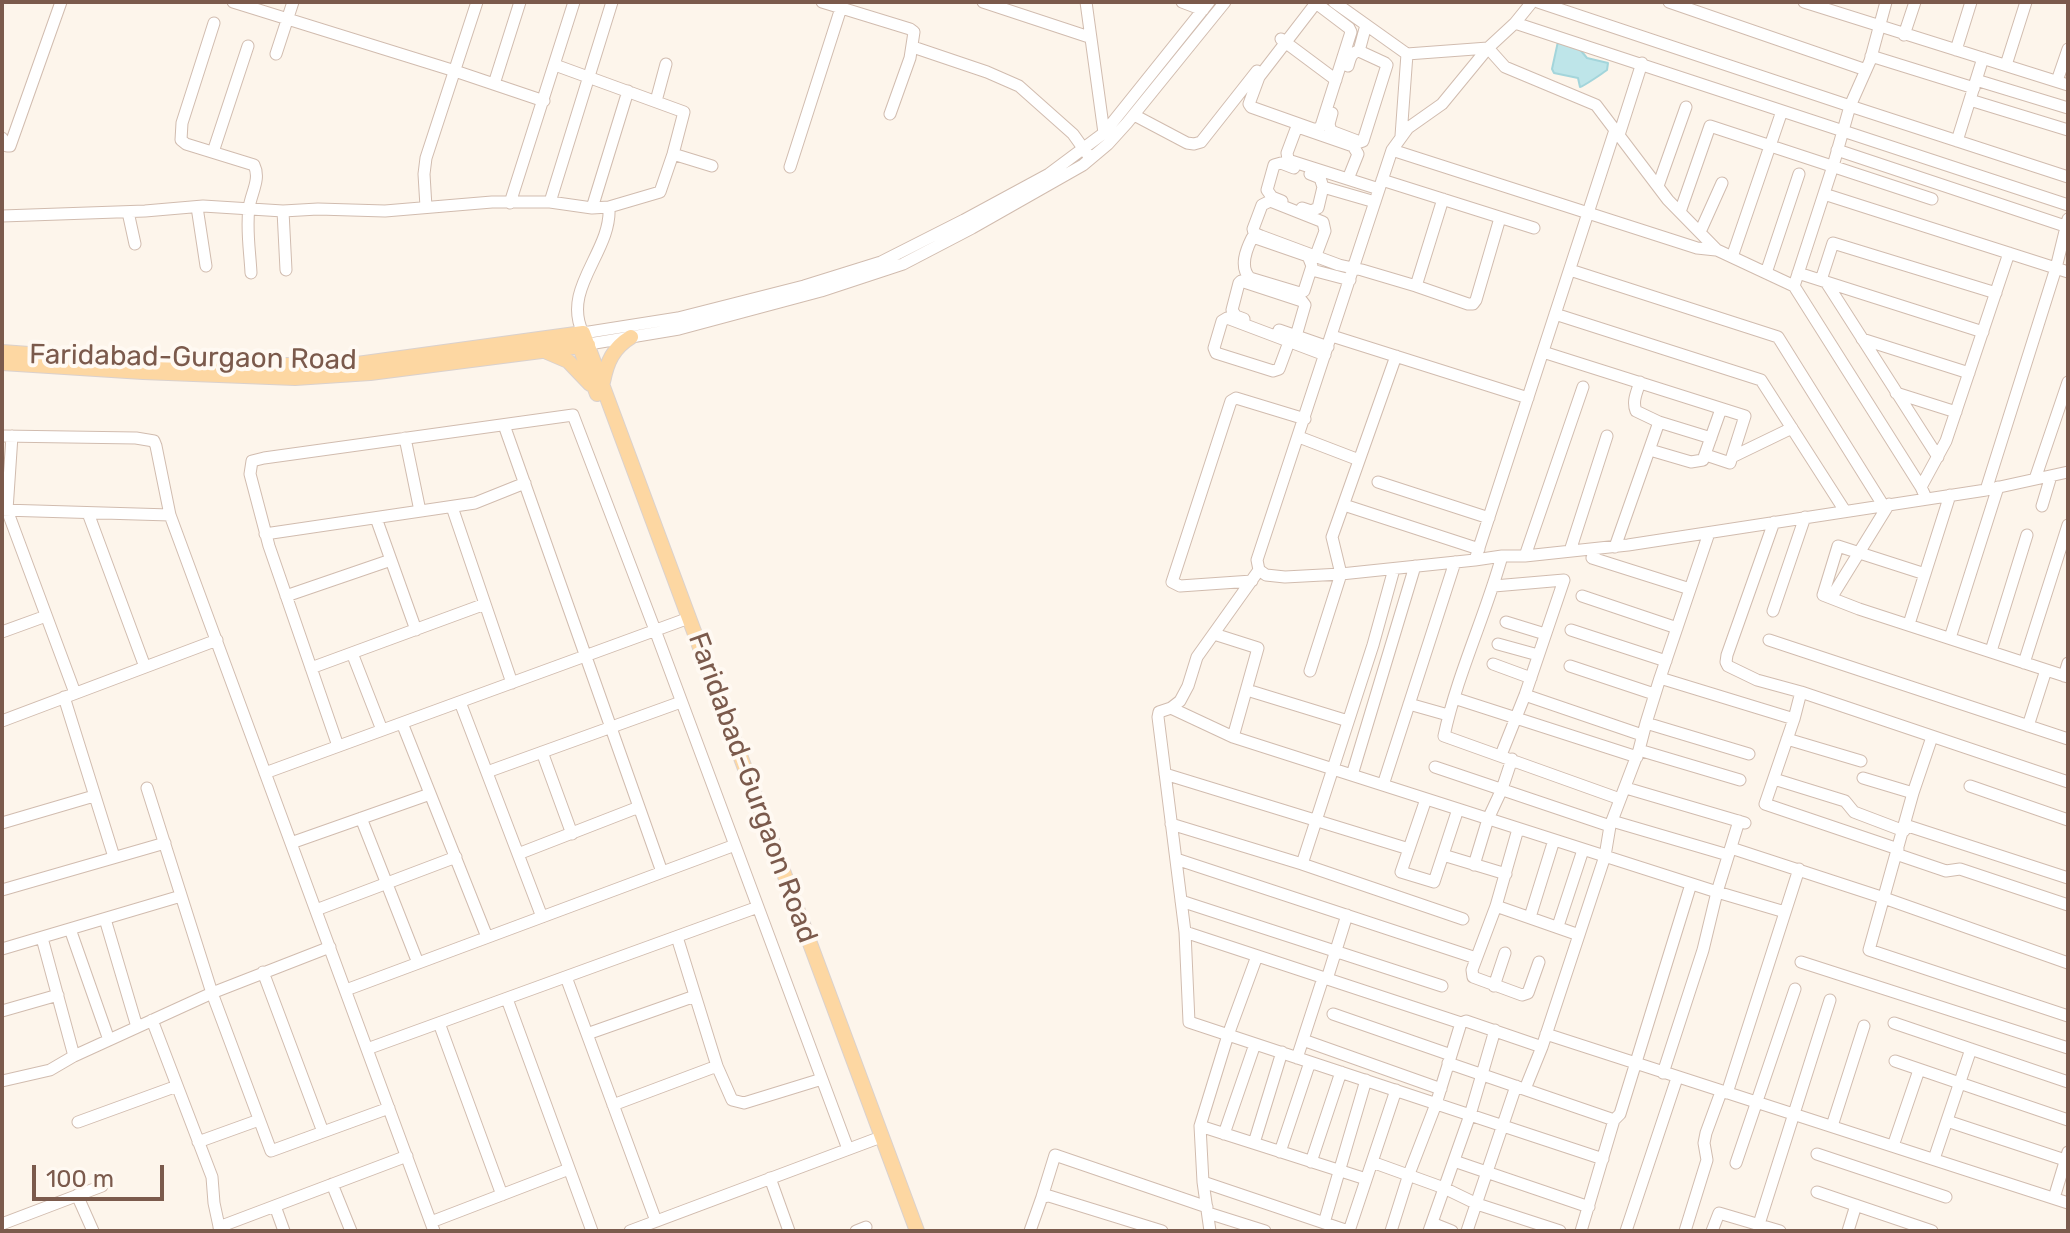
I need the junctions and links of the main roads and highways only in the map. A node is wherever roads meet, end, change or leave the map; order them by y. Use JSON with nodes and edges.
{"nodes":[{"id":1,"x":631,"y":337,"type":"road end"},
{"id":2,"x":581,"y":339,"type":"junction"},
{"id":3,"x":544,"y":351,"type":"junction"},
{"id":4,"x":2,"y":352,"type":"edge"},
{"id":5,"x":2,"y":363,"type":"edge"},
{"id":6,"x":599,"y":387,"type":"junction"},
{"id":7,"x":877,"y":1138,"type":"junction"},
{"id":8,"x":907,"y":1231,"type":"edge"},
{"id":9,"x":917,"y":1231,"type":"edge"}],
"edges":[{"from":1,"to":6,"type":"main road"},
{"from":2,"to":3,"type":"main road","name":"Faridabad-Gurgaon Road"},
{"from":2,"to":4,"type":"main road","name":"Faridabad-Gurgaon Road"},
{"from":2,"to":6,"type":"main road","name":"Faridabad-Gurgaon Road"},
{"from":3,"to":5,"type":"main road","name":"Faridabad-Gurgaon Road"},
{"from":3,"to":6,"type":"main road"},
{"from":6,"to":7,"type":"main road","name":"Faridabad-Gurgaon Road"},
{"from":7,"to":8,"type":"main road","name":"Faridabad-Gurgaon Road"},
{"from":7,"to":9,"type":"main road","name":"Faridabad-Gurgaon Road"}]}
